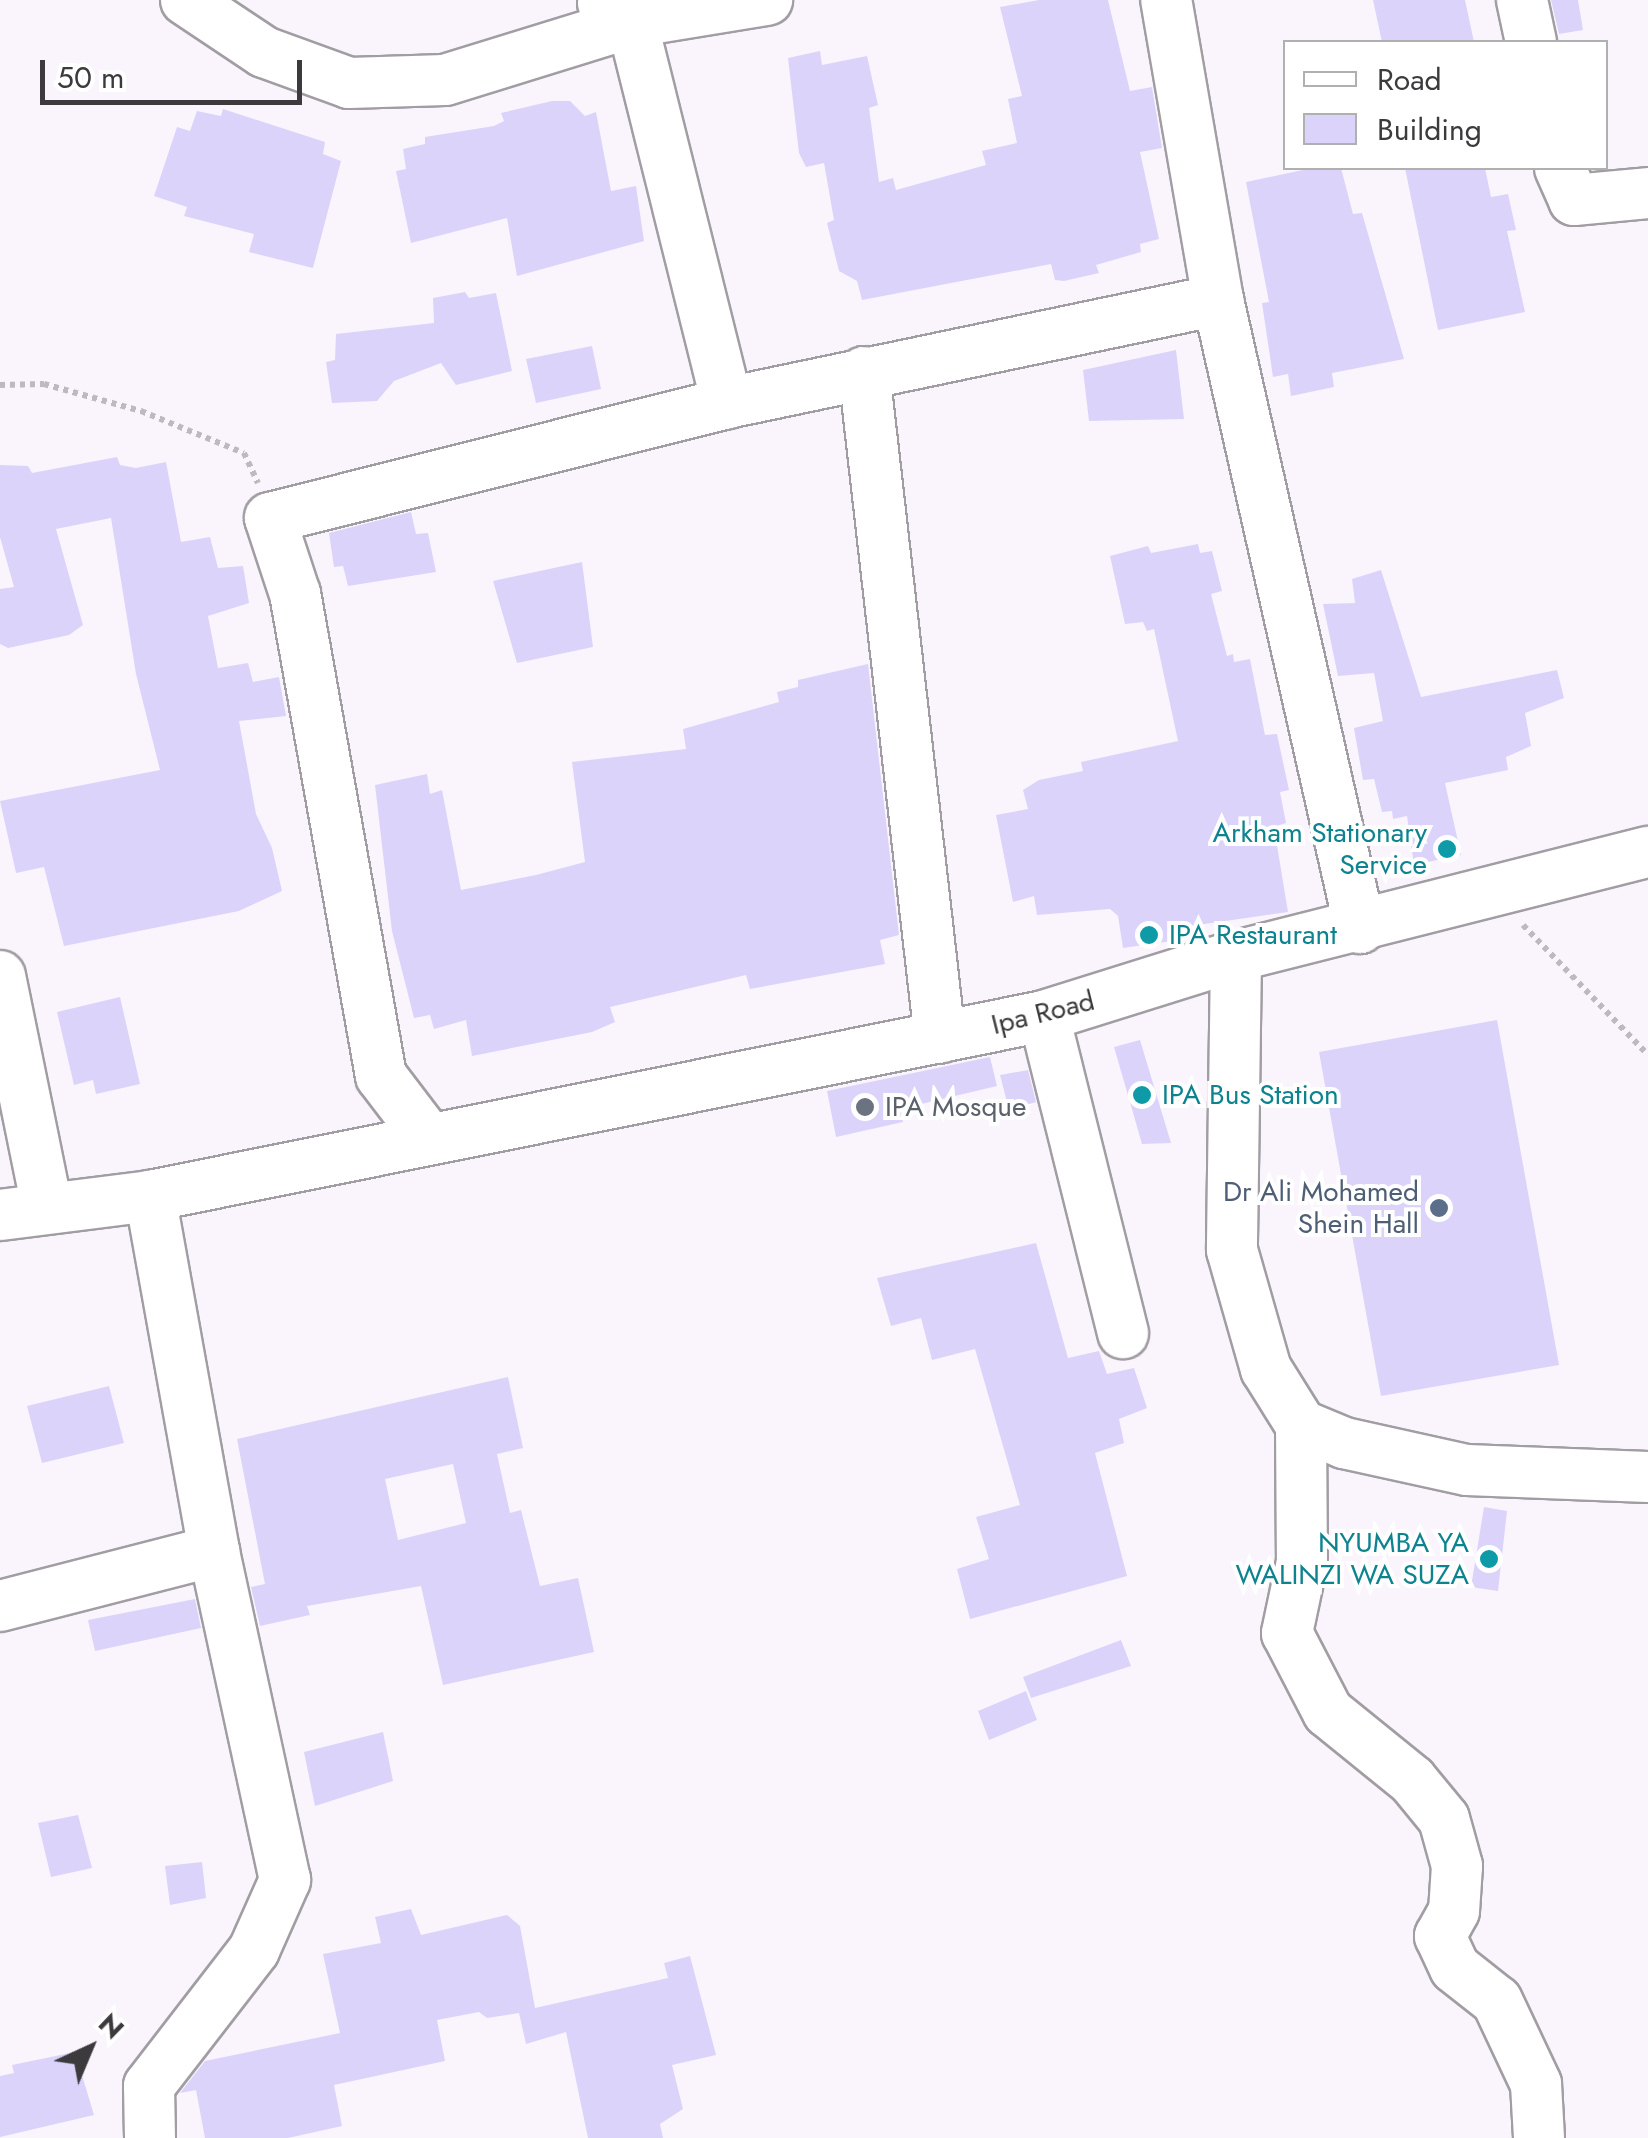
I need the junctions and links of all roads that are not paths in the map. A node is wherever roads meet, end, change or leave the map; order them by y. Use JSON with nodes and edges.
{"nodes":[{"id":1,"x":186,"y":0,"type":"edge"},
{"id":2,"x":766,"y":0,"type":"edge"},
{"id":3,"x":1166,"y":0,"type":"edge"},
{"id":4,"x":1522,"y":0,"type":"edge"},
{"id":5,"x":615,"y":11,"type":"edge"},
{"id":6,"x":1531,"y":40,"type":"edge"},
{"id":7,"x":1561,"y":170,"type":"edge"},
{"id":8,"x":1648,"y":193,"type":"edge"},
{"id":9,"x":1218,"y":300,"type":"junction"},
{"id":10,"x":864,"y":372,"type":"junction"},
{"id":11,"x":727,"y":403,"type":"junction"},
{"id":12,"x":1648,"y":852,"type":"edge"},
{"id":13,"x":1360,"y":928,"type":"junction"},
{"id":14,"x":1236,"y":956,"type":"junction"},
{"id":15,"x":0,"y":976,"type":"edge"},
{"id":16,"x":1044,"y":1016,"type":"junction"},
{"id":17,"x":940,"y":1038,"type":"junction"},
{"id":18,"x":428,"y":1139,"type":"junction"},
{"id":19,"x":150,"y":1196,"type":"junction"},
{"id":20,"x":23,"y":1211,"type":"edge"},
{"id":21,"x":1123,"y":1332,"type":"dead end"},
{"id":22,"x":1301,"y":1425,"type":"junction"},
{"id":23,"x":1648,"y":1477,"type":"edge"},
{"id":24,"x":214,"y":1551,"type":"junction"},
{"id":25,"x":0,"y":1606,"type":"edge"},
{"id":26,"x":150,"y":2138,"type":"edge"},
{"id":27,"x":1539,"y":2138,"type":"edge"}],
"edges":[{"from":1,"to":5,"type":"street"},
{"from":2,"to":5,"type":"street"},
{"from":3,"to":9,"type":"street"},
{"from":4,"to":6,"type":"street"},
{"from":5,"to":11,"type":"street"},
{"from":7,"to":8,"type":"street"},
{"from":9,"to":10,"type":"street"},
{"from":9,"to":13,"type":"street"},
{"from":10,"to":11,"type":"street"},
{"from":10,"to":17,"type":"street"},
{"from":11,"to":18,"type":"street"},
{"from":12,"to":13,"type":"street","name":"Ipa Road"},
{"from":13,"to":14,"type":"street","name":"Ipa Road"},
{"from":14,"to":16,"type":"street","name":"Ipa Road"},
{"from":14,"to":22,"type":"street"},
{"from":15,"to":20,"type":"street"},
{"from":16,"to":17,"type":"street","name":"Ipa Road"},
{"from":16,"to":21,"type":"street"},
{"from":17,"to":18,"type":"street","name":"Ipa Road"},
{"from":18,"to":19,"type":"street","name":"Ipa Road"},
{"from":19,"to":20,"type":"street","name":"Ipa Road"},
{"from":19,"to":24,"type":"street"},
{"from":22,"to":23,"type":"street"},
{"from":22,"to":27,"type":"street"},
{"from":24,"to":25,"type":"street"},
{"from":24,"to":26,"type":"street"}]}
